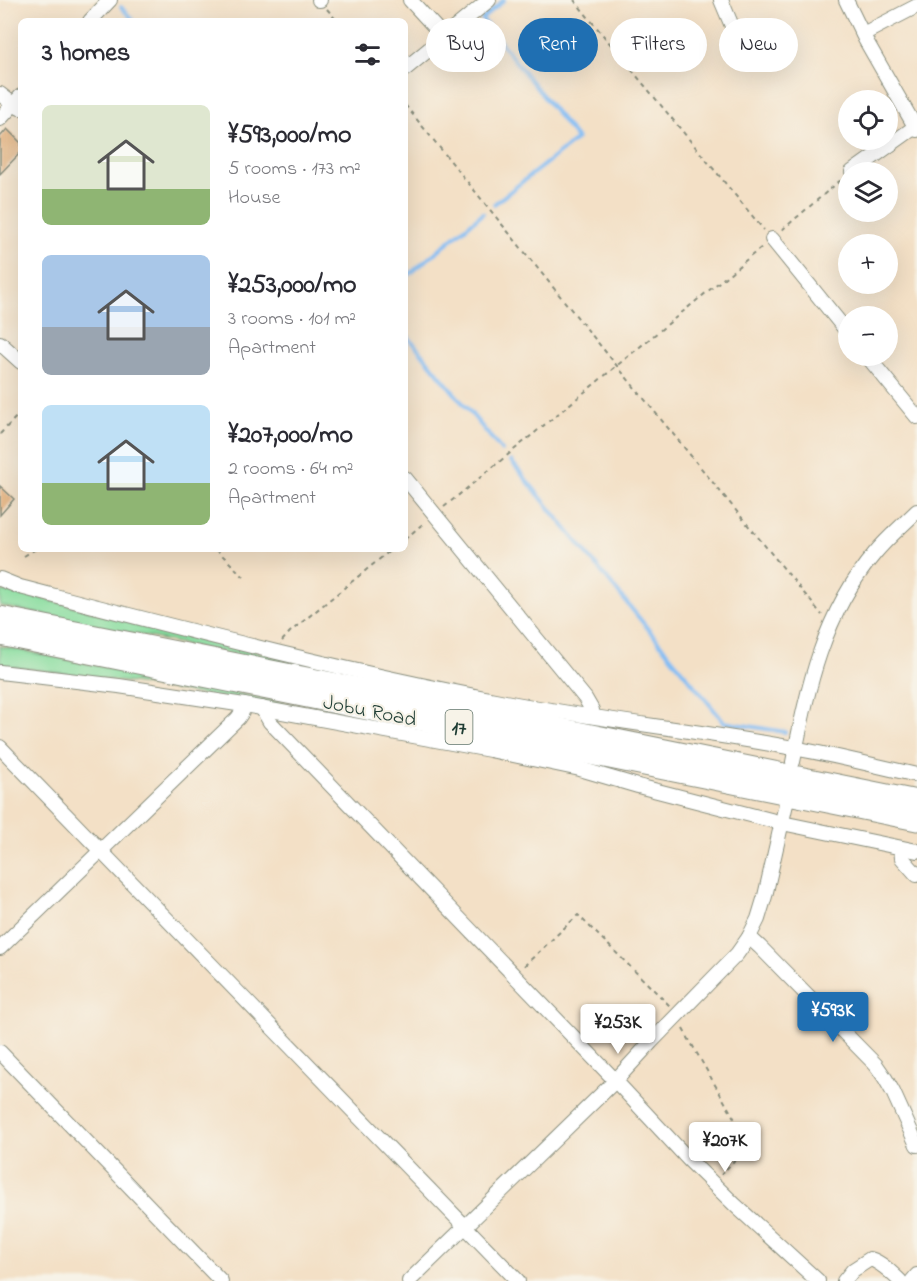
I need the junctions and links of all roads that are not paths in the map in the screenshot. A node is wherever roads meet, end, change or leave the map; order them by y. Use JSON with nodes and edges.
{"nodes":[{"id":1,"x":110,"y":0,"type":"edge"},
{"id":2,"x":410,"y":0,"type":"edge"},
{"id":3,"x":489,"y":0,"type":"edge"},
{"id":4,"x":721,"y":0,"type":"edge"},
{"id":5,"x":846,"y":0,"type":"edge"},
{"id":6,"x":917,"y":6,"type":"edge"},
{"id":7,"x":93,"y":18,"type":"edge"},
{"id":8,"x":427,"y":18,"type":"edge"},
{"id":9,"x":467,"y":18,"type":"edge"},
{"id":10,"x":729,"y":18,"type":"edge"},
{"id":11,"x":863,"y":34,"type":"junction"},
{"id":12,"x":426,"y":52,"type":"edge"},
{"id":13,"x":408,"y":67,"type":"edge"},
{"id":14,"x":0,"y":94,"type":"edge"},
{"id":15,"x":18,"y":103,"type":"edge"},
{"id":16,"x":0,"y":118,"type":"edge"},
{"id":17,"x":916,"y":128,"type":"edge"},
{"id":18,"x":868,"y":162,"type":"edge"},
{"id":19,"x":772,"y":239,"type":"road end"},
{"id":20,"x":838,"y":320,"type":"edge"},
{"id":21,"x":0,"y":343,"type":"edge"},
{"id":22,"x":18,"y":359,"type":"edge"},
{"id":23,"x":875,"y":366,"type":"edge"},
{"id":24,"x":917,"y":417,"type":"edge"},
{"id":25,"x":408,"y":482,"type":"edge"},
{"id":26,"x":917,"y":511,"type":"edge"},
{"id":27,"x":0,"y":579,"type":"edge"},
{"id":28,"x":0,"y":617,"type":"edge"},
{"id":29,"x":0,"y":635,"type":"edge"},
{"id":30,"x":0,"y":672,"type":"edge"},
{"id":31,"x":244,"y":705,"type":"junction"},
{"id":32,"x":262,"y":708,"type":"junction"},
{"id":33,"x":592,"y":716,"type":"junction"},
{"id":34,"x":496,"y":725,"type":"junction"},
{"id":35,"x":0,"y":747,"type":"edge"},
{"id":36,"x":794,"y":755,"type":"junction"},
{"id":37,"x":917,"y":775,"type":"edge"},
{"id":38,"x":917,"y":801,"type":"edge"},
{"id":39,"x":786,"y":804,"type":"dead end"},
{"id":40,"x":917,"y":820,"type":"edge"},
{"id":41,"x":782,"y":823,"type":"junction"},
{"id":42,"x":901,"y":848,"type":"junction"},
{"id":43,"x":100,"y":851,"type":"junction"},
{"id":44,"x":917,"y":851,"type":"edge"},
{"id":45,"x":917,"y":875,"type":"edge"},
{"id":46,"x":749,"y":937,"type":"junction"},
{"id":47,"x":0,"y":948,"type":"edge"},
{"id":48,"x":0,"y":1052,"type":"edge"},
{"id":49,"x":615,"y":1081,"type":"junction"},
{"id":50,"x":917,"y":1145,"type":"edge"},
{"id":51,"x":465,"y":1226,"type":"junction"},
{"id":52,"x":917,"y":1275,"type":"edge"},
{"id":53,"x":220,"y":1281,"type":"edge"},
{"id":54,"x":409,"y":1281,"type":"edge"},
{"id":55,"x":518,"y":1281,"type":"edge"},
{"id":56,"x":818,"y":1281,"type":"edge"},
{"id":57,"x":844,"y":1281,"type":"edge"},
{"id":58,"x":900,"y":1281,"type":"edge"},
{"id":59,"x":912,"y":1281,"type":"edge"}],
"edges":[{"from":1,"to":7,"type":"street"},
{"from":2,"to":8,"type":"street"},
{"from":3,"to":9,"type":"street"},
{"from":4,"to":10,"type":"street"},
{"from":5,"to":11,"type":"street"},
{"from":6,"to":11,"type":"street"},
{"from":11,"to":17,"type":"street"},
{"from":12,"to":13,"type":"street"},
{"from":14,"to":15,"type":"street"},
{"from":15,"to":16,"type":"street"},
{"from":17,"to":18,"type":"street"},
{"from":19,"to":20,"type":"street"},
{"from":21,"to":22,"type":"street"},
{"from":23,"to":24,"type":"street"},
{"from":25,"to":33,"type":"street"},
{"from":26,"to":36,"type":"street"},
{"from":27,"to":34,"type":"street"},
{"from":28,"to":34,"type":"highway","name":"Jobu Road","number":"17"},
{"from":29,"to":34,"type":"highway","name":"Jobu Road","number":"17"},
{"from":30,"to":31,"type":"street"},
{"from":31,"to":32,"type":"street"},
{"from":31,"to":43,"type":"street"},
{"from":32,"to":34,"type":"street"},
{"from":32,"to":49,"type":"street"},
{"from":33,"to":34,"type":"street"},
{"from":33,"to":36,"type":"street"},
{"from":34,"to":38,"type":"highway","name":"Jobu Road","number":"17"},
{"from":34,"to":40,"type":"highway","name":"Jobu Road","number":"17"},
{"from":34,"to":41,"type":"street"},
{"from":35,"to":43,"type":"street"},
{"from":36,"to":37,"type":"street"},
{"from":39,"to":41,"type":"street"},
{"from":41,"to":42,"type":"street"},
{"from":41,"to":46,"type":"street"},
{"from":42,"to":44,"type":"street"},
{"from":42,"to":45,"type":"street"},
{"from":43,"to":47,"type":"street"},
{"from":43,"to":51,"type":"street"},
{"from":46,"to":49,"type":"street"},
{"from":46,"to":50,"type":"street"},
{"from":48,"to":53,"type":"street"},
{"from":49,"to":51,"type":"street"},
{"from":49,"to":56,"type":"street"},
{"from":51,"to":54,"type":"street"},
{"from":51,"to":55,"type":"street"},
{"from":52,"to":59,"type":"street"},
{"from":57,"to":58,"type":"street"}]}
